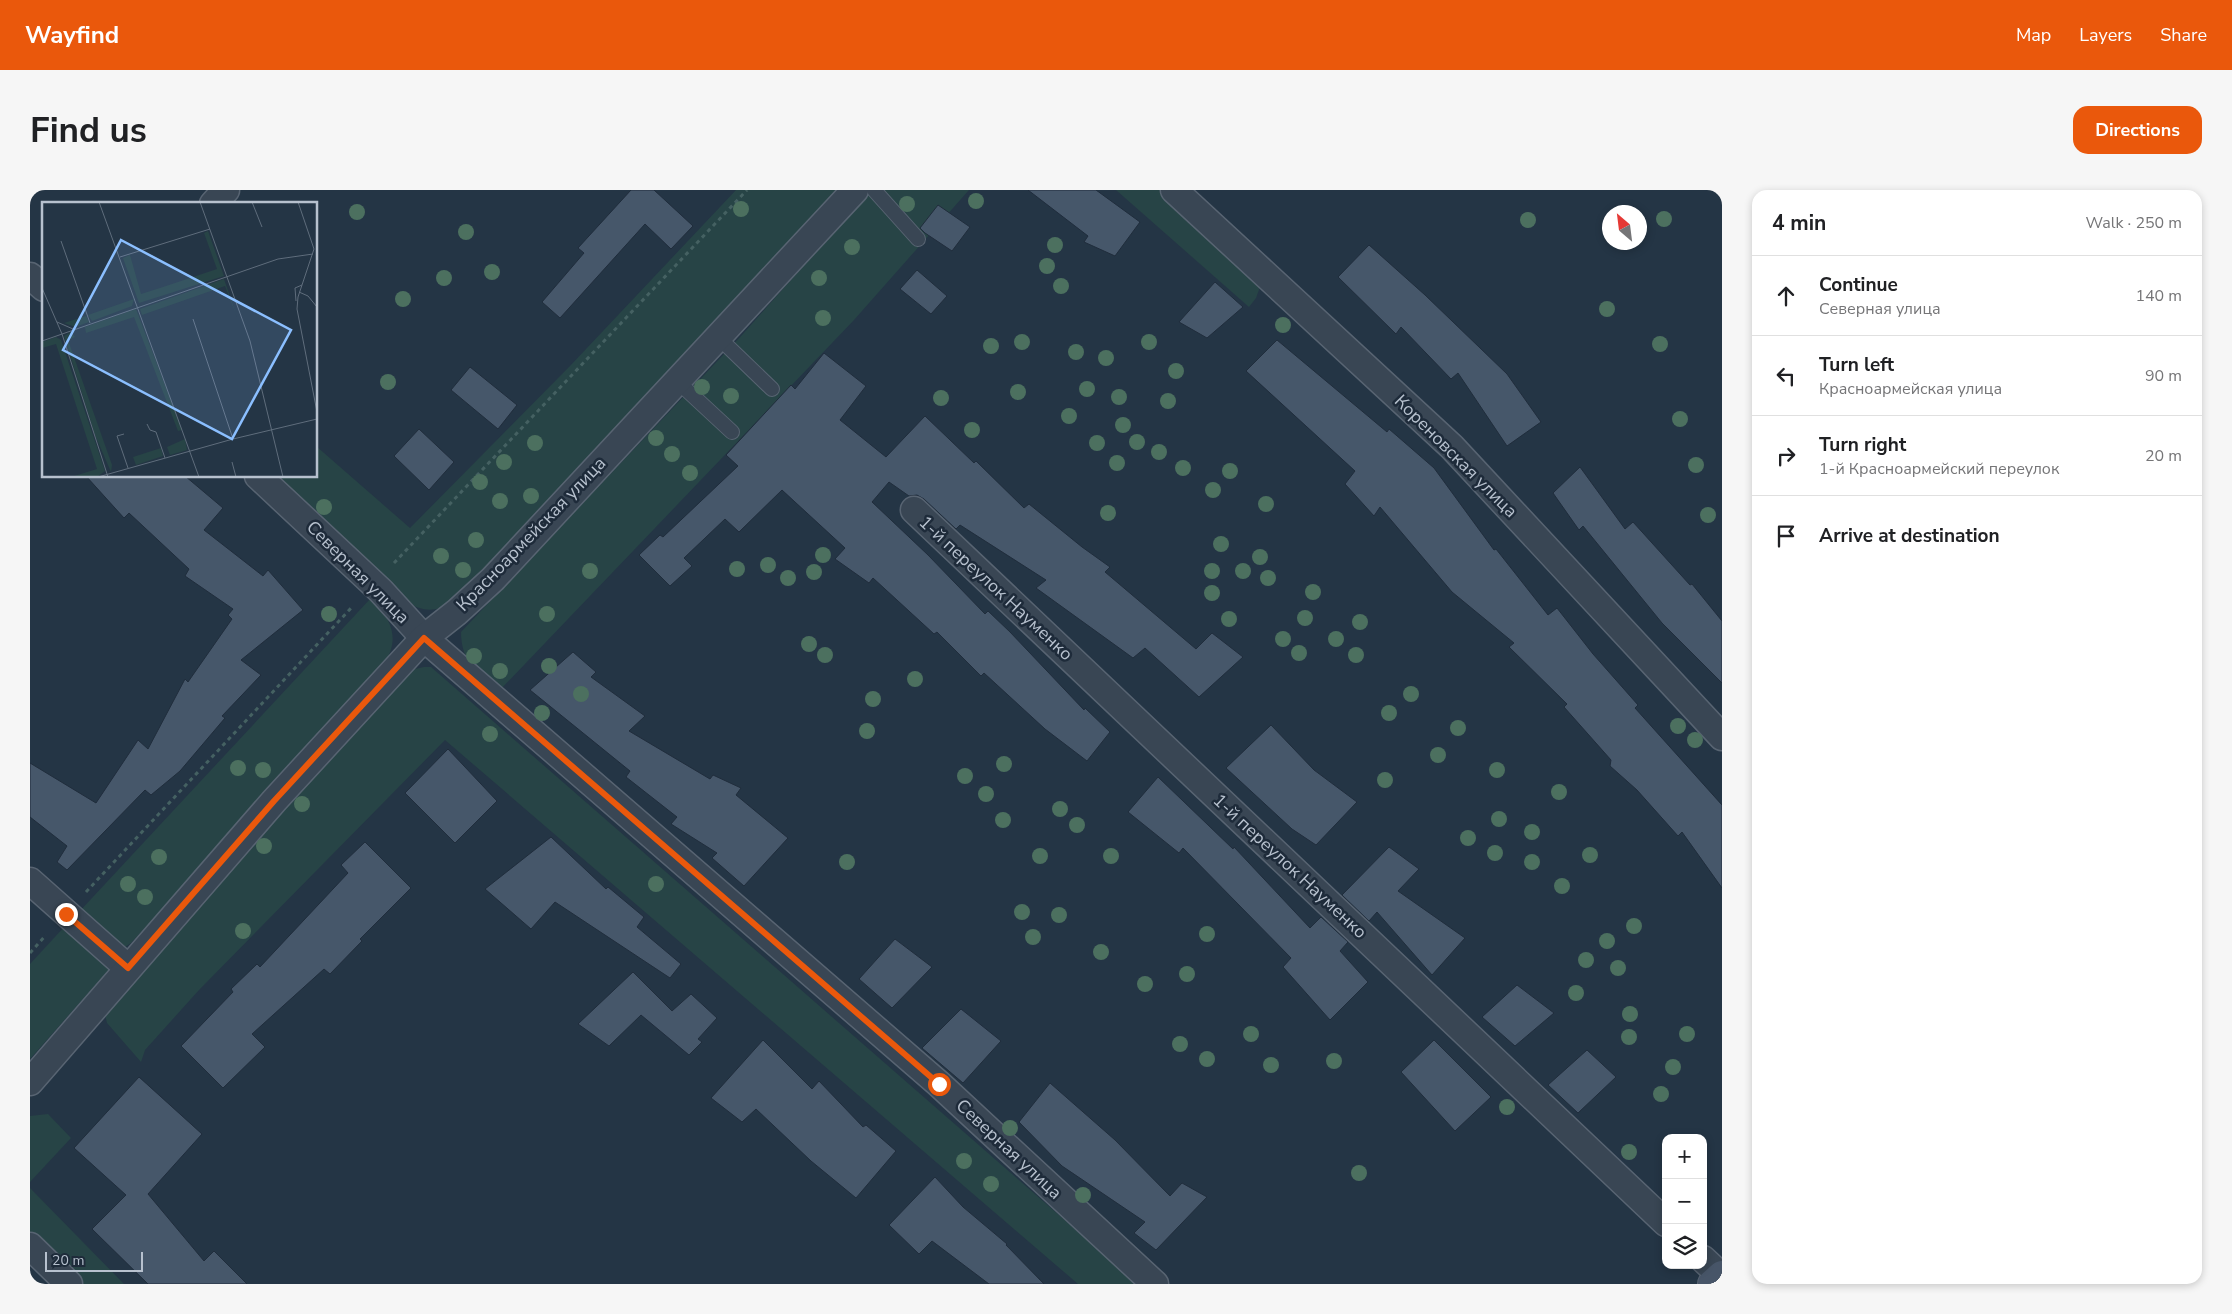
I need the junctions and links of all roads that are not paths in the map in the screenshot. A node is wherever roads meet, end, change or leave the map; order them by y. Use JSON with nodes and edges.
{"nodes":[{"id":1,"x":226,"y":190,"type":"edge"},
{"id":2,"x":855,"y":190,"type":"edge"},
{"id":3,"x":874,"y":190,"type":"edge"},
{"id":4,"x":1174,"y":190,"type":"edge"},
{"id":5,"x":215,"y":202,"type":"edge"},
{"id":6,"x":918,"y":239,"type":"dead end"},
{"id":7,"x":30,"y":276,"type":"edge"},
{"id":8,"x":42,"y":286,"type":"edge"},
{"id":9,"x":718,"y":337,"type":"junction"},
{"id":10,"x":677,"y":381,"type":"junction"},
{"id":11,"x":772,"y":389,"type":"dead end"},
{"id":12,"x":732,"y":432,"type":"dead end"},
{"id":13,"x":260,"y":478,"type":"edge"},
{"id":14,"x":914,"y":510,"type":"dead end"},
{"id":15,"x":424,"y":638,"type":"junction"},
{"id":16,"x":1722,"y":737,"type":"edge"},
{"id":17,"x":30,"y":881,"type":"edge"},
{"id":18,"x":128,"y":968,"type":"junction"},
{"id":19,"x":33,"y":1076,"type":"edge"},
{"id":20,"x":1662,"y":1219,"type":"edge"},
{"id":21,"x":30,"y":1246,"type":"edge"},
{"id":22,"x":69,"y":1284,"type":"edge"},
{"id":23,"x":1155,"y":1284,"type":"edge"}],
"edges":[{"from":1,"to":5,"type":"street"},
{"from":2,"to":9,"type":"street","name":"Красноармейская улица"},
{"from":3,"to":6,"type":"lane"},
{"from":4,"to":16,"type":"street","name":"Кореновская улица"},
{"from":7,"to":8,"type":"street"},
{"from":9,"to":10,"type":"street","name":"Красноармейская улица"},
{"from":9,"to":11,"type":"lane"},
{"from":10,"to":12,"type":"lane"},
{"from":10,"to":15,"type":"street","name":"Красноармейская улица"},
{"from":13,"to":15,"type":"street","name":"Северная улица"},
{"from":14,"to":20,"type":"street","name":"1-й переулок Науменко"},
{"from":15,"to":18,"type":"street","name":"Красноармейская улица"},
{"from":15,"to":23,"type":"street","name":"Северная улица"},
{"from":17,"to":18,"type":"street"},
{"from":18,"to":19,"type":"street","name":"Красноармейская улица"},
{"from":21,"to":22,"type":"street"}]}
